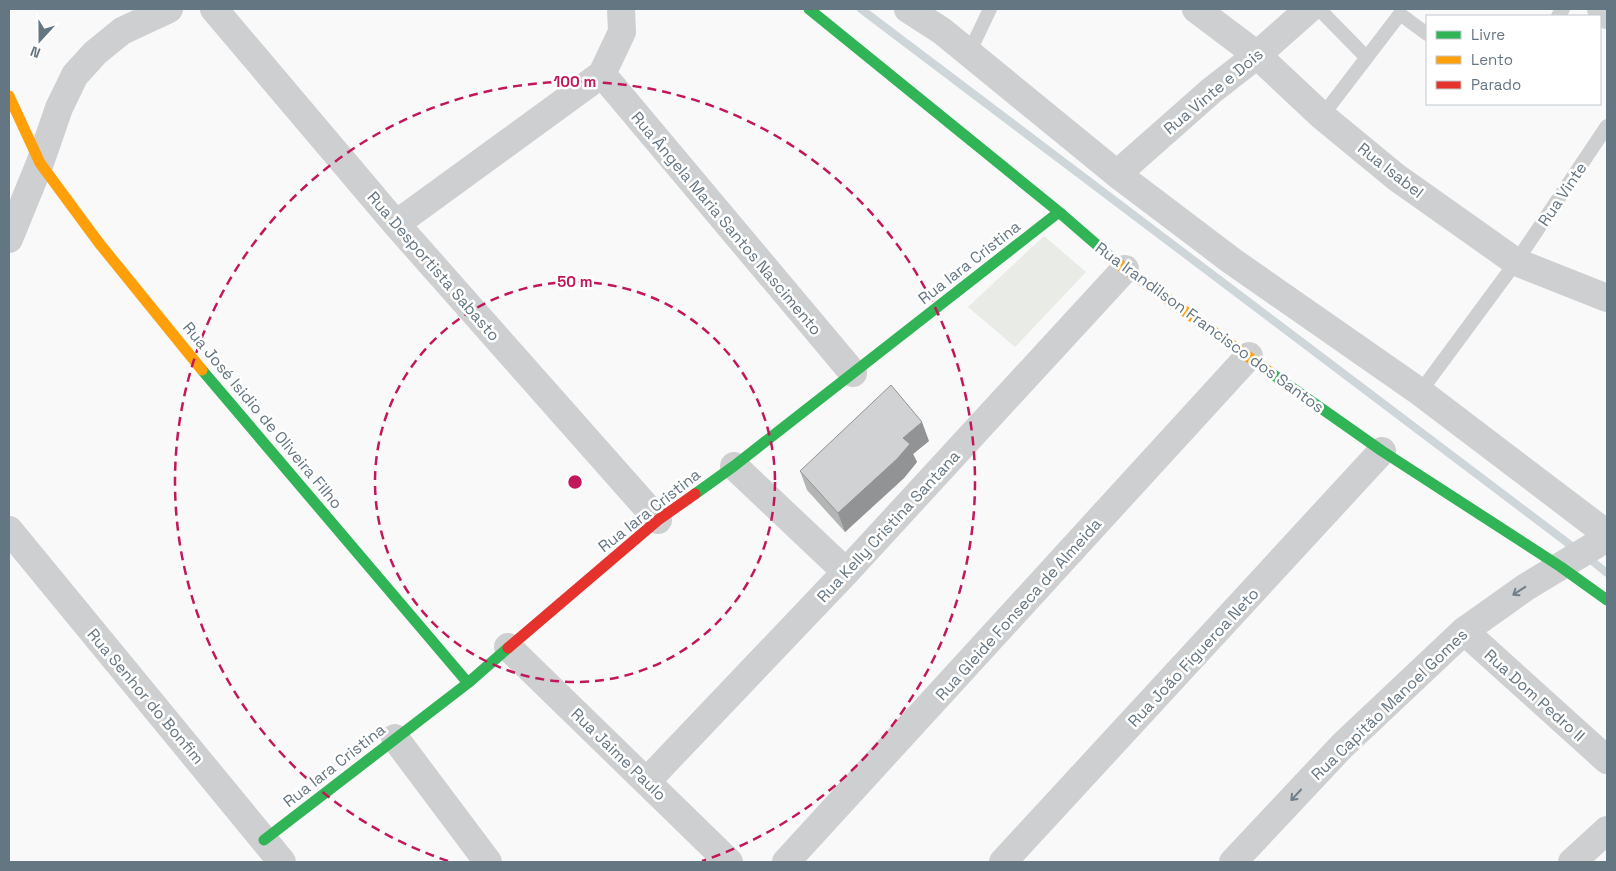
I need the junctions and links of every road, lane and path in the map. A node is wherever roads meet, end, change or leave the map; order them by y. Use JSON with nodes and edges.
{"nodes":[{"id":1,"x":169,"y":9,"type":"edge"},
{"id":2,"x":214,"y":9,"type":"edge"},
{"id":3,"x":621,"y":9,"type":"edge"},
{"id":4,"x":809,"y":9,"type":"edge"},
{"id":5,"x":908,"y":9,"type":"edge"},
{"id":6,"x":990,"y":9,"type":"edge"},
{"id":7,"x":1196,"y":9,"type":"edge"},
{"id":8,"x":1309,"y":9,"type":"edge"},
{"id":9,"x":1319,"y":9,"type":"edge"},
{"id":10,"x":1601,"y":9,"type":"edge"},
{"id":11,"x":1607,"y":15,"type":"edge"},
{"id":12,"x":1426,"y":33,"type":"edge"},
{"id":13,"x":969,"y":54,"type":"junction"},
{"id":14,"x":1257,"y":55,"type":"junction"},
{"id":15,"x":1366,"y":57,"type":"junction"},
{"id":16,"x":602,"y":74,"type":"junction"},
{"id":17,"x":9,"y":96,"type":"edge"},
{"id":18,"x":1322,"y":116,"type":"junction"},
{"id":19,"x":1607,"y":126,"type":"edge"},
{"id":20,"x":40,"y":163,"type":"junction"},
{"id":21,"x":1117,"y":174,"type":"junction"},
{"id":22,"x":1058,"y":212,"type":"junction"},
{"id":23,"x":396,"y":224,"type":"junction"},
{"id":24,"x":9,"y":239,"type":"edge"},
{"id":25,"x":1516,"y":262,"type":"junction"},
{"id":26,"x":1125,"y":269,"type":"junction"},
{"id":27,"x":1607,"y":298,"type":"edge"},
{"id":28,"x":1249,"y":356,"type":"junction"},
{"id":29,"x":852,"y":373,"type":"junction"},
{"id":30,"x":1420,"y":392,"type":"junction"},
{"id":31,"x":1382,"y":451,"type":"junction"},
{"id":32,"x":734,"y":466,"type":"junction"},
{"id":33,"x":658,"y":520,"type":"junction"},
{"id":34,"x":9,"y":530,"type":"edge"},
{"id":35,"x":1604,"y":538,"type":"edge"},
{"id":36,"x":1561,"y":567,"type":"junction"},
{"id":37,"x":846,"y":572,"type":"junction"},
{"id":38,"x":1607,"y":600,"type":"edge"},
{"id":39,"x":1464,"y":631,"type":"junction"},
{"id":40,"x":508,"y":647,"type":"junction"},
{"id":41,"x":468,"y":682,"type":"junction"},
{"id":42,"x":395,"y":738,"type":"junction"},
{"id":43,"x":1607,"y":760,"type":"edge"},
{"id":44,"x":647,"y":782,"type":"junction"},
{"id":45,"x":1607,"y":830,"type":"edge"},
{"id":46,"x":264,"y":840,"type":"junction"},
{"id":47,"x":281,"y":862,"type":"edge"},
{"id":48,"x":488,"y":862,"type":"edge"},
{"id":49,"x":729,"y":862,"type":"edge"},
{"id":50,"x":786,"y":862,"type":"edge"},
{"id":51,"x":1003,"y":862,"type":"edge"},
{"id":52,"x":1233,"y":862,"type":"edge"},
{"id":53,"x":1572,"y":862,"type":"edge"}],
"edges":[{"from":1,"to":20,"type":"street"},
{"from":2,"to":23,"type":"street","name":"Rua Desportista Sabasto"},
{"from":3,"to":16,"type":"street"},
{"from":4,"to":22,"type":"street","name":"Rua Irandilson Francisco dos Santos"},
{"from":5,"to":13,"type":"street"},
{"from":6,"to":13,"type":"lane"},
{"from":7,"to":14,"type":"street","name":"Rua Isabel"},
{"from":8,"to":14,"type":"street","name":"Rua Vinte e Dois"},
{"from":9,"to":15,"type":"lane"},
{"from":10,"to":11,"type":"street"},
{"from":12,"to":15,"type":"lane"},
{"from":13,"to":21,"type":"street"},
{"from":14,"to":18,"type":"street","name":"Rua Isabel"},
{"from":14,"to":21,"type":"street","name":"Rua Vinte e Dois"},
{"from":15,"to":18,"type":"lane"},
{"from":16,"to":23,"type":"street"},
{"from":16,"to":29,"type":"street","name":"Rua Ângela Maria Santos Nascimento"},
{"from":17,"to":20,"type":"street","name":"Rua José Isidio de Oliveira Filho"},
{"from":18,"to":25,"type":"street","name":"Rua Isabel"},
{"from":19,"to":25,"type":"lane","name":"Rua Vinte"},
{"from":20,"to":24,"type":"street"},
{"from":20,"to":41,"type":"street","name":"Rua José Isidio de Oliveira Filho"},
{"from":21,"to":30,"type":"street"},
{"from":22,"to":26,"type":"street","name":"Rua Irandilson Francisco dos Santos"},
{"from":22,"to":29,"type":"street","name":"Rua Iara Cristina"},
{"from":23,"to":33,"type":"street","name":"Rua Desportista Sabasto"},
{"from":25,"to":27,"type":"street","name":"Rua Isabel"},
{"from":25,"to":30,"type":"lane","name":"Rua Vinte"},
{"from":26,"to":28,"type":"street","name":"Rua Irandilson Francisco dos Santos"},
{"from":26,"to":37,"type":"street","name":"Rua Kelly Cristina Santana"},
{"from":28,"to":31,"type":"street","name":"Rua Irandilson Francisco dos Santos"},
{"from":28,"to":50,"type":"street","name":"Rua Gleide Fonseca de Almeida"},
{"from":29,"to":32,"type":"street","name":"Rua Iara Cristina"},
{"from":30,"to":35,"type":"street"},
{"from":31,"to":36,"type":"street","name":"Rua Irandilson Francisco dos Santos"},
{"from":31,"to":51,"type":"street","name":"Rua João Figueroa Neto"},
{"from":32,"to":33,"type":"street","name":"Rua Iara Cristina"},
{"from":32,"to":37,"type":"street"},
{"from":33,"to":40,"type":"street","name":"Rua Iara Cristina"},
{"from":34,"to":46,"type":"street","name":"Rua Senhor do Bonfim"},
{"from":35,"to":36,"type":"street","name":"Rua Capitão Manoel Gomes"},
{"from":36,"to":38,"type":"street","name":"Rua Irandilson Francisco dos Santos"},
{"from":36,"to":39,"type":"street","name":"Rua Capitão Manoel Gomes","one_way":true},
{"from":37,"to":44,"type":"street","name":"Rua Kelly Cristina Santana"},
{"from":39,"to":43,"type":"street","name":"Rua Dom Pedro II"},
{"from":39,"to":52,"type":"street","name":"Rua Capitão Manoel Gomes","one_way":true},
{"from":40,"to":41,"type":"street","name":"Rua Iara Cristina"},
{"from":40,"to":44,"type":"street","name":"Rua Jaime Paulo"},
{"from":41,"to":42,"type":"street","name":"Rua Iara Cristina"},
{"from":42,"to":46,"type":"street","name":"Rua Iara Cristina"},
{"from":42,"to":48,"type":"street"},
{"from":44,"to":49,"type":"street","name":"Rua Jaime Paulo"},
{"from":45,"to":53,"type":"street"},
{"from":46,"to":47,"type":"street","name":"Rua Senhor do Bonfim"}]}
